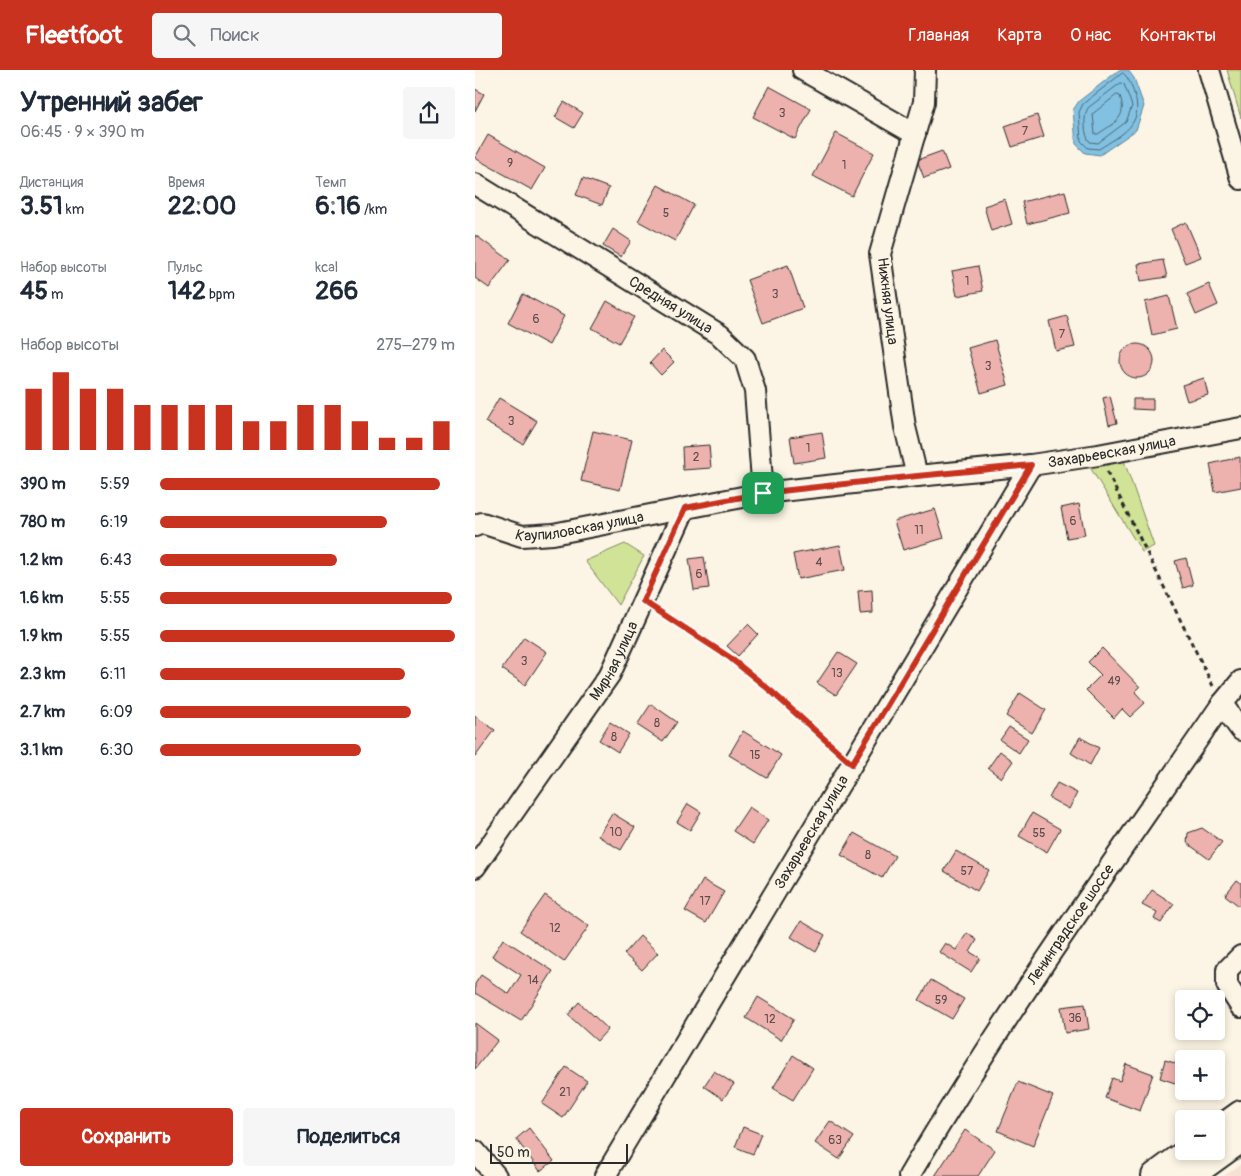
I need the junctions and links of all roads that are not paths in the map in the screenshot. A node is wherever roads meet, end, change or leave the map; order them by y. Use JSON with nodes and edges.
{"nodes":[{"id":1,"x":803,"y":70,"type":"edge"},
{"id":2,"x":925,"y":70,"type":"edge"},
{"id":3,"x":1209,"y":70,"type":"edge"},
{"id":4,"x":915,"y":134,"type":"junction"},
{"id":5,"x":1241,"y":179,"type":"edge"},
{"id":6,"x":475,"y":184,"type":"edge"},
{"id":7,"x":1241,"y":428,"type":"edge"},
{"id":8,"x":1031,"y":465,"type":"junction"},
{"id":9,"x":917,"y":476,"type":"junction"},
{"id":10,"x":763,"y":493,"type":"junction"},
{"id":11,"x":685,"y":508,"type":"junction"},
{"id":12,"x":477,"y":522,"type":"edge"},
{"id":13,"x":1241,"y":681,"type":"edge"},
{"id":14,"x":1222,"y":704,"type":"junction"},
{"id":15,"x":1241,"y":730,"type":"edge"},
{"id":16,"x":475,"y":867,"type":"edge"},
{"id":17,"x":1241,"y":956,"type":"edge"},
{"id":18,"x":1241,"y":1007,"type":"edge"},
{"id":19,"x":1241,"y":1114,"type":"edge"},
{"id":20,"x":1225,"y":1126,"type":"edge"},
{"id":21,"x":1241,"y":1140,"type":"edge"},
{"id":22,"x":475,"y":1151,"type":"edge"},
{"id":23,"x":1177,"y":1160,"type":"edge"},
{"id":24,"x":496,"y":1176,"type":"edge"},
{"id":25,"x":605,"y":1176,"type":"edge"},
{"id":26,"x":909,"y":1176,"type":"edge"},
{"id":27,"x":1155,"y":1176,"type":"edge"},
{"id":28,"x":1190,"y":1176,"type":"edge"}],
"edges":[{"from":1,"to":4,"type":"street"},
{"from":2,"to":4,"type":"street","name":"Нижняя улица"},
{"from":3,"to":5,"type":"street"},
{"from":4,"to":9,"type":"street","name":"Нижняя улица"},
{"from":6,"to":10,"type":"street","name":"Средняя улица"},
{"from":7,"to":8,"type":"street","name":"Захарьевская улица"},
{"from":8,"to":9,"type":"street"},
{"from":8,"to":25,"type":"street","name":"Захарьевская улица"},
{"from":9,"to":10,"type":"street"},
{"from":10,"to":11,"type":"street"},
{"from":11,"to":12,"type":"street","name":"Каупиловская улица"},
{"from":11,"to":16,"type":"street","name":"Мирная улица"},
{"from":13,"to":14,"type":"street","name":"Ленинградское шоссе"},
{"from":14,"to":15,"type":"street"},
{"from":14,"to":26,"type":"street","name":"Ленинградское шоссе"},
{"from":17,"to":18,"type":"street"},
{"from":19,"to":20,"type":"main road"},
{"from":21,"to":28,"type":"main road"},
{"from":22,"to":24,"type":"street"},
{"from":23,"to":27,"type":"main road"}]}
